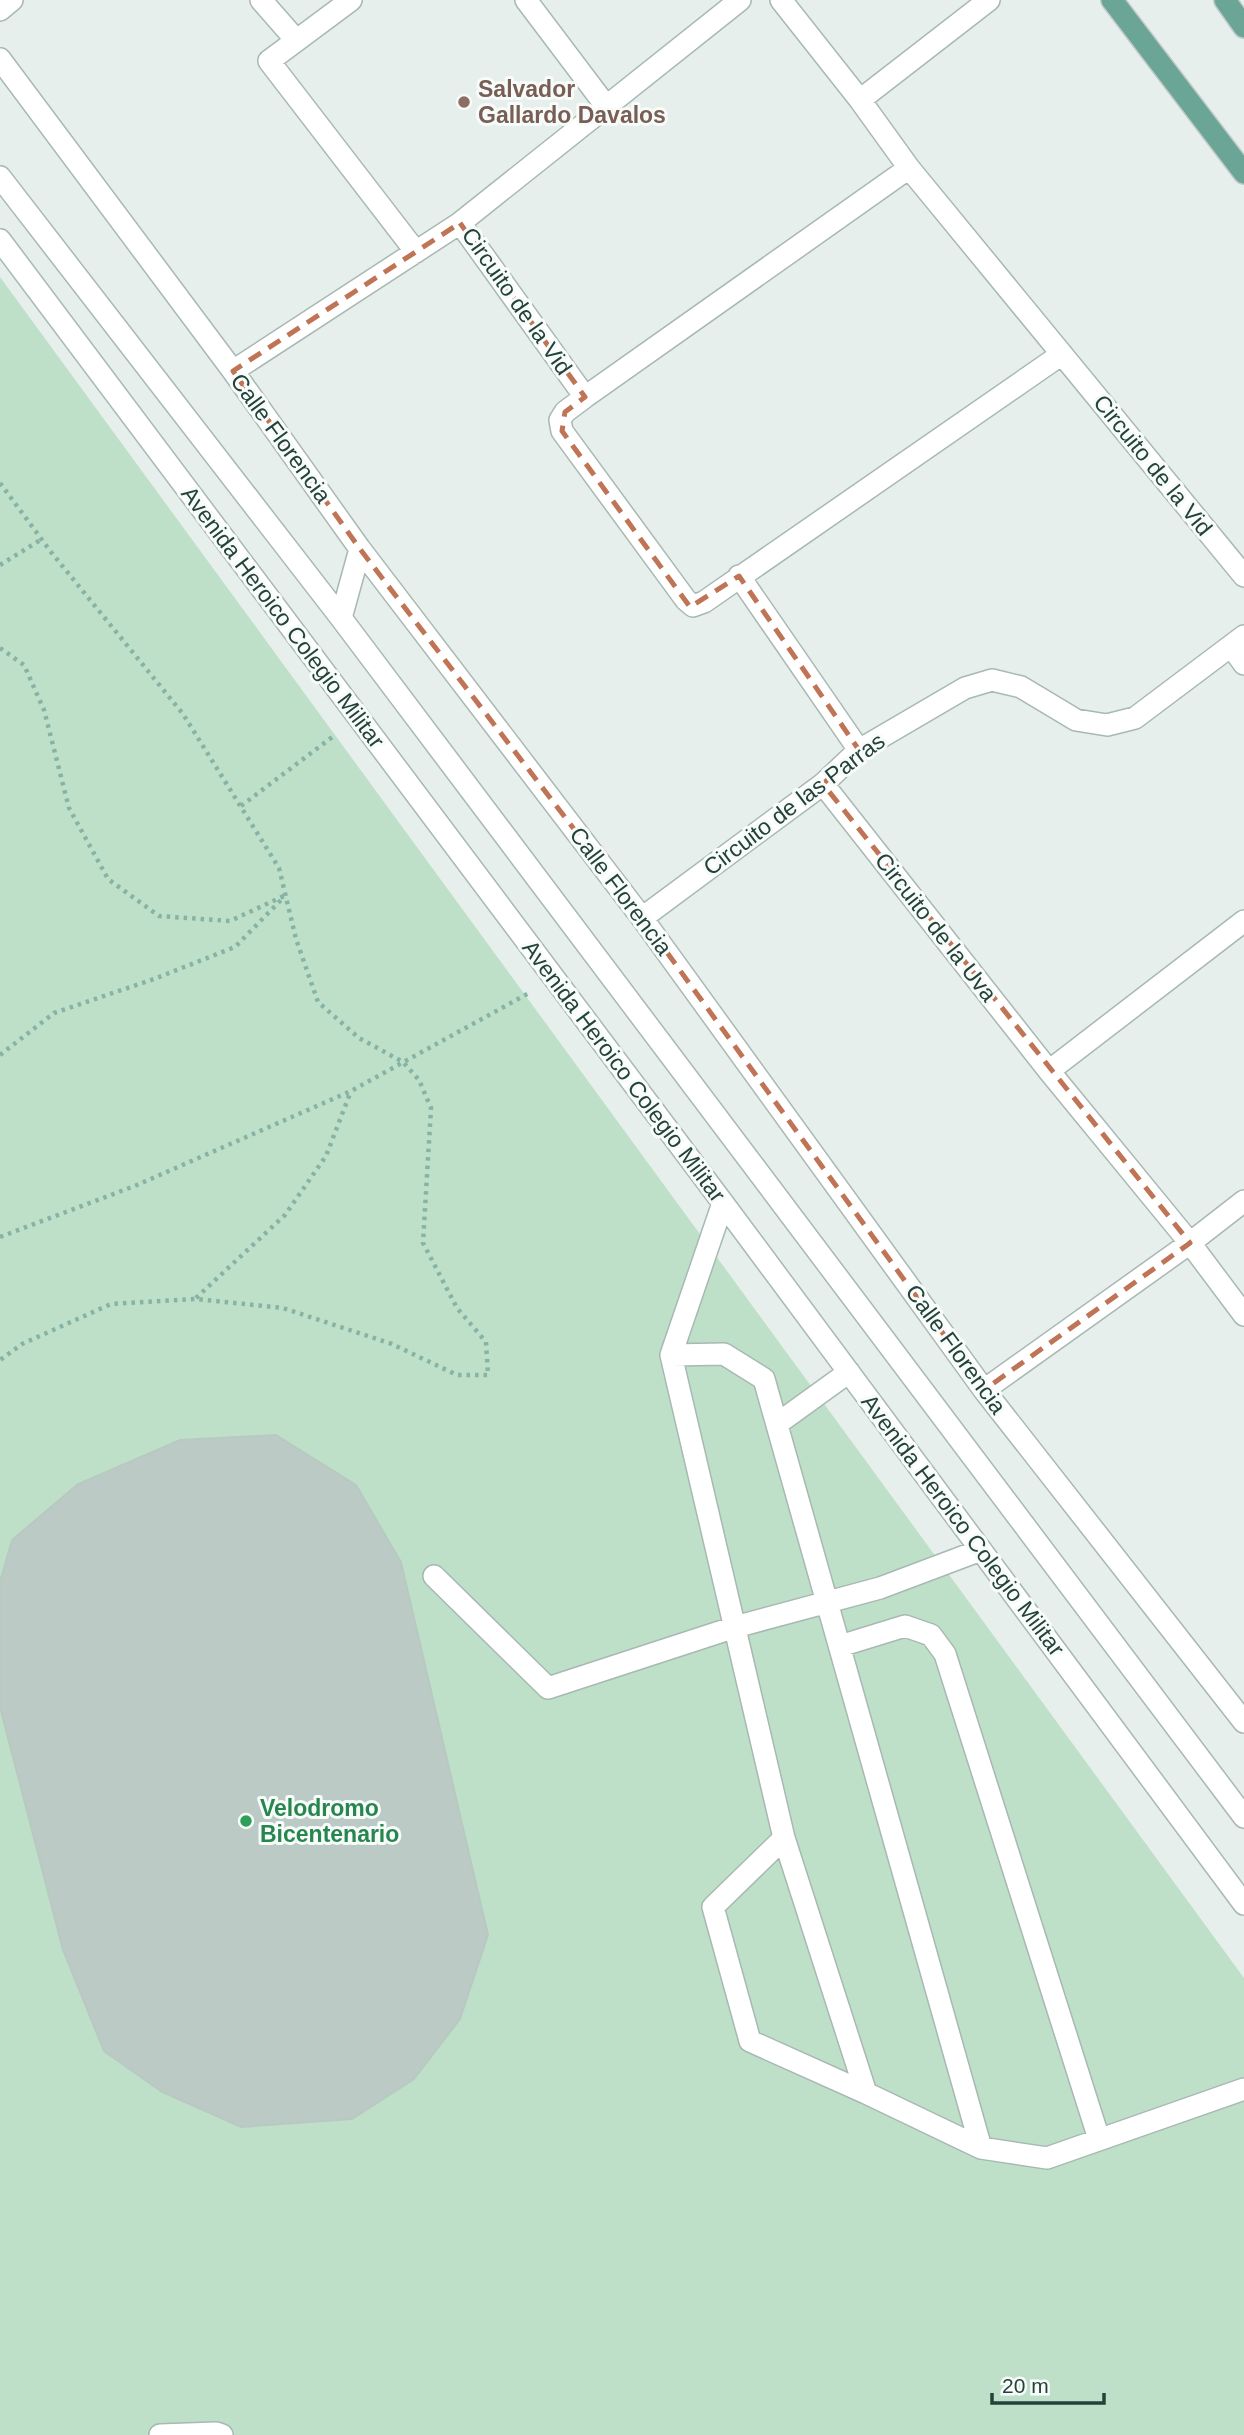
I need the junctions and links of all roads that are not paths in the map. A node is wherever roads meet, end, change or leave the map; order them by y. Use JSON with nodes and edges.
{"nodes":[{"id":1,"x":12,"y":0,"type":"edge"},
{"id":2,"x":261,"y":0,"type":"edge"},
{"id":3,"x":351,"y":0,"type":"edge"},
{"id":4,"x":526,"y":0,"type":"edge"},
{"id":5,"x":740,"y":0,"type":"edge"},
{"id":6,"x":781,"y":0,"type":"edge"},
{"id":7,"x":989,"y":0,"type":"edge"},
{"id":8,"x":1112,"y":0,"type":"edge"},
{"id":9,"x":1224,"y":0,"type":"edge"},
{"id":10,"x":0,"y":10,"type":"edge"},
{"id":11,"x":1244,"y":27,"type":"edge"},
{"id":12,"x":296,"y":40,"type":"junction"},
{"id":13,"x":0,"y":59,"type":"edge"},
{"id":14,"x":860,"y":100,"type":"junction"},
{"id":15,"x":606,"y":106,"type":"junction"},
{"id":16,"x":909,"y":168,"type":"junction"},
{"id":17,"x":1244,"y":173,"type":"edge"},
{"id":18,"x":0,"y":177,"type":"edge"},
{"id":19,"x":460,"y":223,"type":"junction"},
{"id":20,"x":0,"y":240,"type":"edge"},
{"id":21,"x":416,"y":251,"type":"junction"},
{"id":22,"x":1062,"y":354,"type":"junction"},
{"id":23,"x":233,"y":371,"type":"junction"},
{"id":24,"x":585,"y":397,"type":"junction"},
{"id":25,"x":360,"y":549,"type":"junction"},
{"id":26,"x":739,"y":576,"type":"junction"},
{"id":27,"x":1244,"y":576,"type":"edge"},
{"id":28,"x":341,"y":618,"type":"junction"},
{"id":29,"x":1237,"y":641,"type":"edge"},
{"id":30,"x":1244,"y":664,"type":"edge"},
{"id":31,"x":859,"y":750,"type":"junction"},
{"id":32,"x":824,"y":783,"type":"junction"},
{"id":33,"x":642,"y":918,"type":"junction"},
{"id":34,"x":1244,"y":921,"type":"edge"},
{"id":35,"x":1049,"y":1071,"type":"junction"},
{"id":36,"x":1244,"y":1201,"type":"edge"},
{"id":37,"x":723,"y":1203,"type":"junction"},
{"id":38,"x":1190,"y":1243,"type":"junction"},
{"id":39,"x":1244,"y":1315,"type":"edge"},
{"id":40,"x":671,"y":1355,"type":"junction"},
{"id":41,"x":849,"y":1372,"type":"junction"},
{"id":42,"x":984,"y":1390,"type":"junction"},
{"id":43,"x":777,"y":1424,"type":"junction"},
{"id":44,"x":981,"y":1550,"type":"junction"},
{"id":45,"x":434,"y":1576,"type":"dead end"},
{"id":46,"x":828,"y":1604,"type":"junction"},
{"id":47,"x":735,"y":1627,"type":"junction"},
{"id":48,"x":840,"y":1646,"type":"junction"},
{"id":49,"x":1244,"y":1722,"type":"edge"},
{"id":50,"x":1244,"y":1817,"type":"edge"},
{"id":51,"x":784,"y":1838,"type":"junction"},
{"id":52,"x":1244,"y":1904,"type":"edge"},
{"id":53,"x":1244,"y":2090,"type":"edge"},
{"id":54,"x":866,"y":2093,"type":"junction"},
{"id":55,"x":1098,"y":2139,"type":"junction"},
{"id":56,"x":981,"y":2148,"type":"junction"},
{"id":57,"x":160,"y":2435,"type":"edge"},
{"id":58,"x":222,"y":2435,"type":"edge"}],
"edges":[{"from":1,"to":10,"type":"street"},
{"from":2,"to":12,"type":"street"},
{"from":3,"to":12,"type":"street"},
{"from":4,"to":15,"type":"street"},
{"from":5,"to":15,"type":"street","name":"Circuito de la Vid"},
{"from":6,"to":14,"type":"street","name":"Circuito de la Vid"},
{"from":7,"to":14,"type":"street"},
{"from":8,"to":17,"type":"main road"},
{"from":9,"to":11,"type":"main road"},
{"from":12,"to":21,"type":"street"},
{"from":13,"to":23,"type":"street","name":"Calle Florencia"},
{"from":14,"to":16,"type":"street","name":"Circuito de la Vid"},
{"from":15,"to":19,"type":"street","name":"Circuito de la Vid"},
{"from":16,"to":22,"type":"street","name":"Circuito de la Vid"},
{"from":16,"to":24,"type":"street","name":"Circuito de la Vid"},
{"from":18,"to":28,"type":"street","name":"Avenida Heroico Colegio Militar"},
{"from":19,"to":21,"type":"street"},
{"from":19,"to":24,"type":"street","name":"Circuito de la Vid"},
{"from":20,"to":37,"type":"street","name":"Avenida Heroico Colegio Militar"},
{"from":21,"to":23,"type":"street"},
{"from":22,"to":26,"type":"street","name":"Circuito de la Vid"},
{"from":22,"to":27,"type":"street","name":"Circuito de la Vid"},
{"from":23,"to":25,"type":"street","name":"Calle Florencia"},
{"from":24,"to":26,"type":"street","name":"Circuito de la Vid"},
{"from":25,"to":28,"type":"street"},
{"from":25,"to":33,"type":"street","name":"Calle Florencia"},
{"from":26,"to":31,"type":"street"},
{"from":28,"to":50,"type":"street","name":"Avenida Heroico Colegio Militar"},
{"from":29,"to":30,"type":"street"},
{"from":29,"to":31,"type":"street","name":"Circuito de las Parras"},
{"from":31,"to":32,"type":"street","name":"Circuito de las Parras"},
{"from":32,"to":33,"type":"street","name":"Circuito de las Parras"},
{"from":32,"to":35,"type":"street","name":"Circuito de la Uva"},
{"from":33,"to":42,"type":"street","name":"Calle Florencia"},
{"from":34,"to":35,"type":"street"},
{"from":35,"to":38,"type":"street","name":"Circuito de la Uva"},
{"from":36,"to":38,"type":"street"},
{"from":37,"to":40,"type":"street"},
{"from":37,"to":41,"type":"street","name":"Avenida Heroico Colegio Militar"},
{"from":38,"to":39,"type":"street","name":"Circuito de la Uva"},
{"from":38,"to":42,"type":"street"},
{"from":40,"to":43,"type":"street"},
{"from":40,"to":47,"type":"street"},
{"from":41,"to":43,"type":"street"},
{"from":41,"to":44,"type":"street","name":"Avenida Heroico Colegio Militar"},
{"from":42,"to":49,"type":"street","name":"Calle Florencia"},
{"from":43,"to":46,"type":"street"},
{"from":44,"to":46,"type":"street"},
{"from":44,"to":52,"type":"street","name":"Avenida Heroico Colegio Militar"},
{"from":45,"to":47,"type":"street"},
{"from":46,"to":47,"type":"street"},
{"from":46,"to":48,"type":"street"},
{"from":47,"to":51,"type":"street"},
{"from":48,"to":55,"type":"street"},
{"from":48,"to":56,"type":"street"},
{"from":51,"to":54,"type":"street"},
{"from":51,"to":54,"type":"street"},
{"from":53,"to":55,"type":"street"},
{"from":54,"to":56,"type":"street"},
{"from":55,"to":56,"type":"street"},
{"from":57,"to":58,"type":"street"}]}
